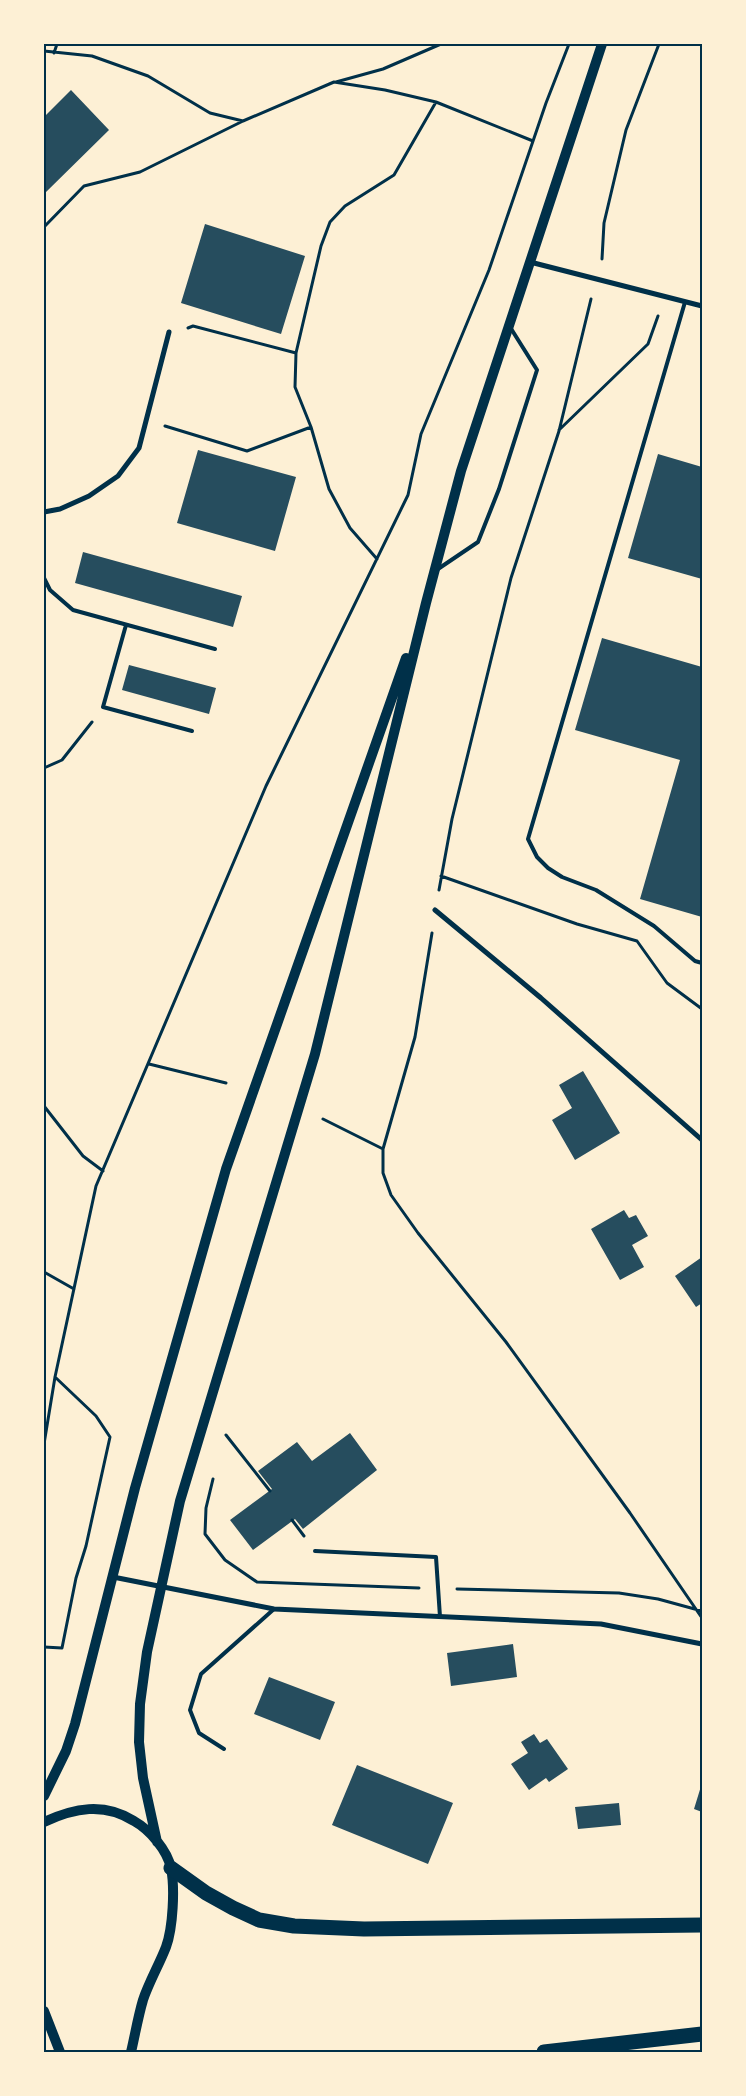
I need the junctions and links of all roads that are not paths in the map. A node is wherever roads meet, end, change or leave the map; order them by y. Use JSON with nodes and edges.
{"nodes":[{"id":1,"x":602,"y":44,"type":"edge"},
{"id":2,"x":529,"y":262,"type":"junction"},
{"id":3,"x":685,"y":302,"type":"junction"},
{"id":4,"x":702,"y":306,"type":"edge"},
{"id":5,"x":510,"y":326,"type":"junction"},
{"id":6,"x":169,"y":332,"type":"road end"},
{"id":7,"x":44,"y":512,"type":"edge"},
{"id":8,"x":434,"y":572,"type":"junction"},
{"id":9,"x":44,"y":578,"type":"edge"},
{"id":10,"x":426,"y":603,"type":"junction"},
{"id":11,"x":126,"y":625,"type":"junction"},
{"id":12,"x":215,"y":649,"type":"dead end"},
{"id":13,"x":192,"y":731,"type":"dead end"},
{"id":14,"x":436,"y":910,"type":"road end"},
{"id":15,"x":702,"y":963,"type":"edge"},
{"id":16,"x":702,"y":1140,"type":"edge"},
{"id":17,"x":315,"y":1551,"type":"dead end"},
{"id":18,"x":113,"y":1577,"type":"junction"},
{"id":19,"x":161,"y":1586,"type":"junction"},
{"id":20,"x":274,"y":1609,"type":"junction"},
{"id":21,"x":440,"y":1617,"type":"junction"},
{"id":22,"x":702,"y":1644,"type":"edge"},
{"id":23,"x":224,"y":1749,"type":"dead end"},
{"id":24,"x":44,"y":1796,"type":"edge"},
{"id":25,"x":44,"y":1822,"type":"edge"},
{"id":26,"x":157,"y":1842,"type":"junction"},
{"id":27,"x":171,"y":1868,"type":"junction"},
{"id":28,"x":702,"y":1925,"type":"edge"},
{"id":29,"x":44,"y":2011,"type":"edge"},
{"id":30,"x":702,"y":2034,"type":"edge"},
{"id":31,"x":60,"y":2052,"type":"edge"},
{"id":32,"x":131,"y":2052,"type":"edge"},
{"id":33,"x":544,"y":2052,"type":"edge"}],
"edges":[{"from":1,"to":2,"type":"main road"},
{"from":2,"to":3,"type":"street"},
{"from":2,"to":5,"type":"main road"},
{"from":3,"to":4,"type":"street"},
{"from":3,"to":15,"type":"lane"},
{"from":5,"to":8,"type":"main road"},
{"from":5,"to":8,"type":"lane"},
{"from":6,"to":7,"type":"street"},
{"from":8,"to":10,"type":"main road"},
{"from":9,"to":11,"type":"lane"},
{"from":10,"to":18,"type":"main road"},
{"from":10,"to":19,"type":"main road"},
{"from":11,"to":12,"type":"lane"},
{"from":11,"to":13,"type":"lane"},
{"from":14,"to":16,"type":"street"},
{"from":17,"to":21,"type":"lane"},
{"from":18,"to":19,"type":"street"},
{"from":18,"to":24,"type":"main road"},
{"from":19,"to":20,"type":"street"},
{"from":19,"to":26,"type":"main road"},
{"from":20,"to":21,"type":"street"},
{"from":20,"to":23,"type":"lane"},
{"from":21,"to":22,"type":"street"},
{"from":25,"to":26,"type":"main road"},
{"from":26,"to":27,"type":"main road"},
{"from":27,"to":28,"type":"highway"},
{"from":27,"to":32,"type":"main road"},
{"from":29,"to":31,"type":"main road"},
{"from":30,"to":33,"type":"highway"}]}
